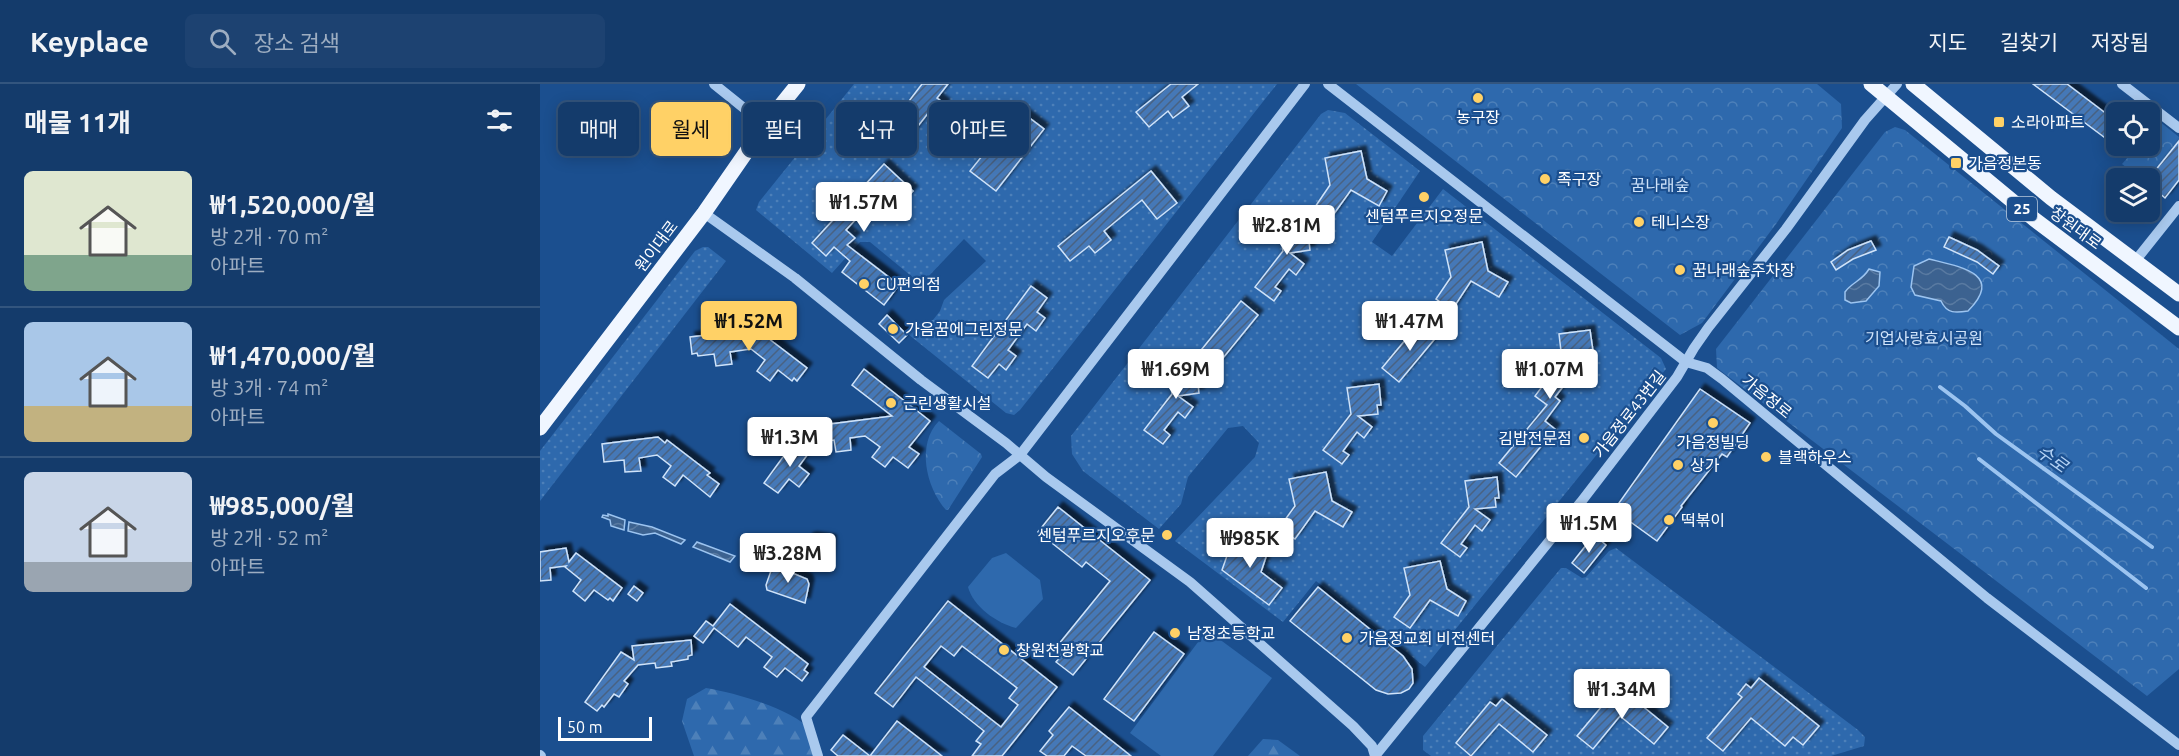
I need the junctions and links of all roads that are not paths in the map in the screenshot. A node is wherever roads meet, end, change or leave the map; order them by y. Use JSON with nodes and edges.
{"nodes":[{"id":1,"x":714,"y":84,"type":"edge"},
{"id":2,"x":798,"y":84,"type":"edge"},
{"id":3,"x":1305,"y":84,"type":"edge"},
{"id":4,"x":1328,"y":84,"type":"edge"},
{"id":5,"x":1871,"y":84,"type":"edge"},
{"id":6,"x":1897,"y":84,"type":"edge"},
{"id":7,"x":1913,"y":84,"type":"edge"},
{"id":8,"x":2122,"y":84,"type":"edge"},
{"id":9,"x":1887,"y":96,"type":"junction"},
{"id":10,"x":784,"y":102,"type":"edge"},
{"id":11,"x":743,"y":107,"type":"edge"},
{"id":12,"x":2179,"y":128,"type":"edge"},
{"id":13,"x":744,"y":156,"type":"edge"},
{"id":14,"x":2179,"y":207,"type":"edge"},
{"id":15,"x":704,"y":213,"type":"junction"},
{"id":16,"x":2136,"y":260,"type":"junction"},
{"id":17,"x":2179,"y":294,"type":"edge"},
{"id":18,"x":2179,"y":328,"type":"edge"},
{"id":19,"x":1686,"y":362,"type":"junction"},
{"id":20,"x":540,"y":428,"type":"edge"},
{"id":21,"x":1020,"y":455,"type":"junction"},
{"id":22,"x":2179,"y":745,"type":"edge"},
{"id":23,"x":818,"y":756,"type":"edge"},
{"id":24,"x":1375,"y":756,"type":"edge"}],
"edges":[{"from":1,"to":11,"type":"street"},
{"from":2,"to":10,"type":"main road","name":"원이대로"},
{"from":3,"to":21,"type":"street"},
{"from":4,"to":19,"type":"street","name":"가음정로"},
{"from":5,"to":9,"type":"main road","name":"창원대로","number":"25"},
{"from":6,"to":9,"type":"street","name":"가음정로43번길"},
{"from":7,"to":16,"type":"main road","name":"창원대로","number":"25"},
{"from":8,"to":12,"type":"street"},
{"from":9,"to":18,"type":"main road","name":"창원대로","number":"25"},
{"from":9,"to":19,"type":"street","name":"가음정로43번길"},
{"from":13,"to":15,"type":"main road","name":"원이대로"},
{"from":14,"to":16,"type":"street"},
{"from":15,"to":20,"type":"main road","name":"원이대로"},
{"from":15,"to":21,"type":"street"},
{"from":16,"to":17,"type":"main road","name":"창원대로","number":"25"},
{"from":19,"to":22,"type":"street","name":"가음정로"},
{"from":19,"to":24,"type":"street","name":"가음정로43번길"},
{"from":21,"to":23,"type":"street"},
{"from":21,"to":24,"type":"street"}]}
